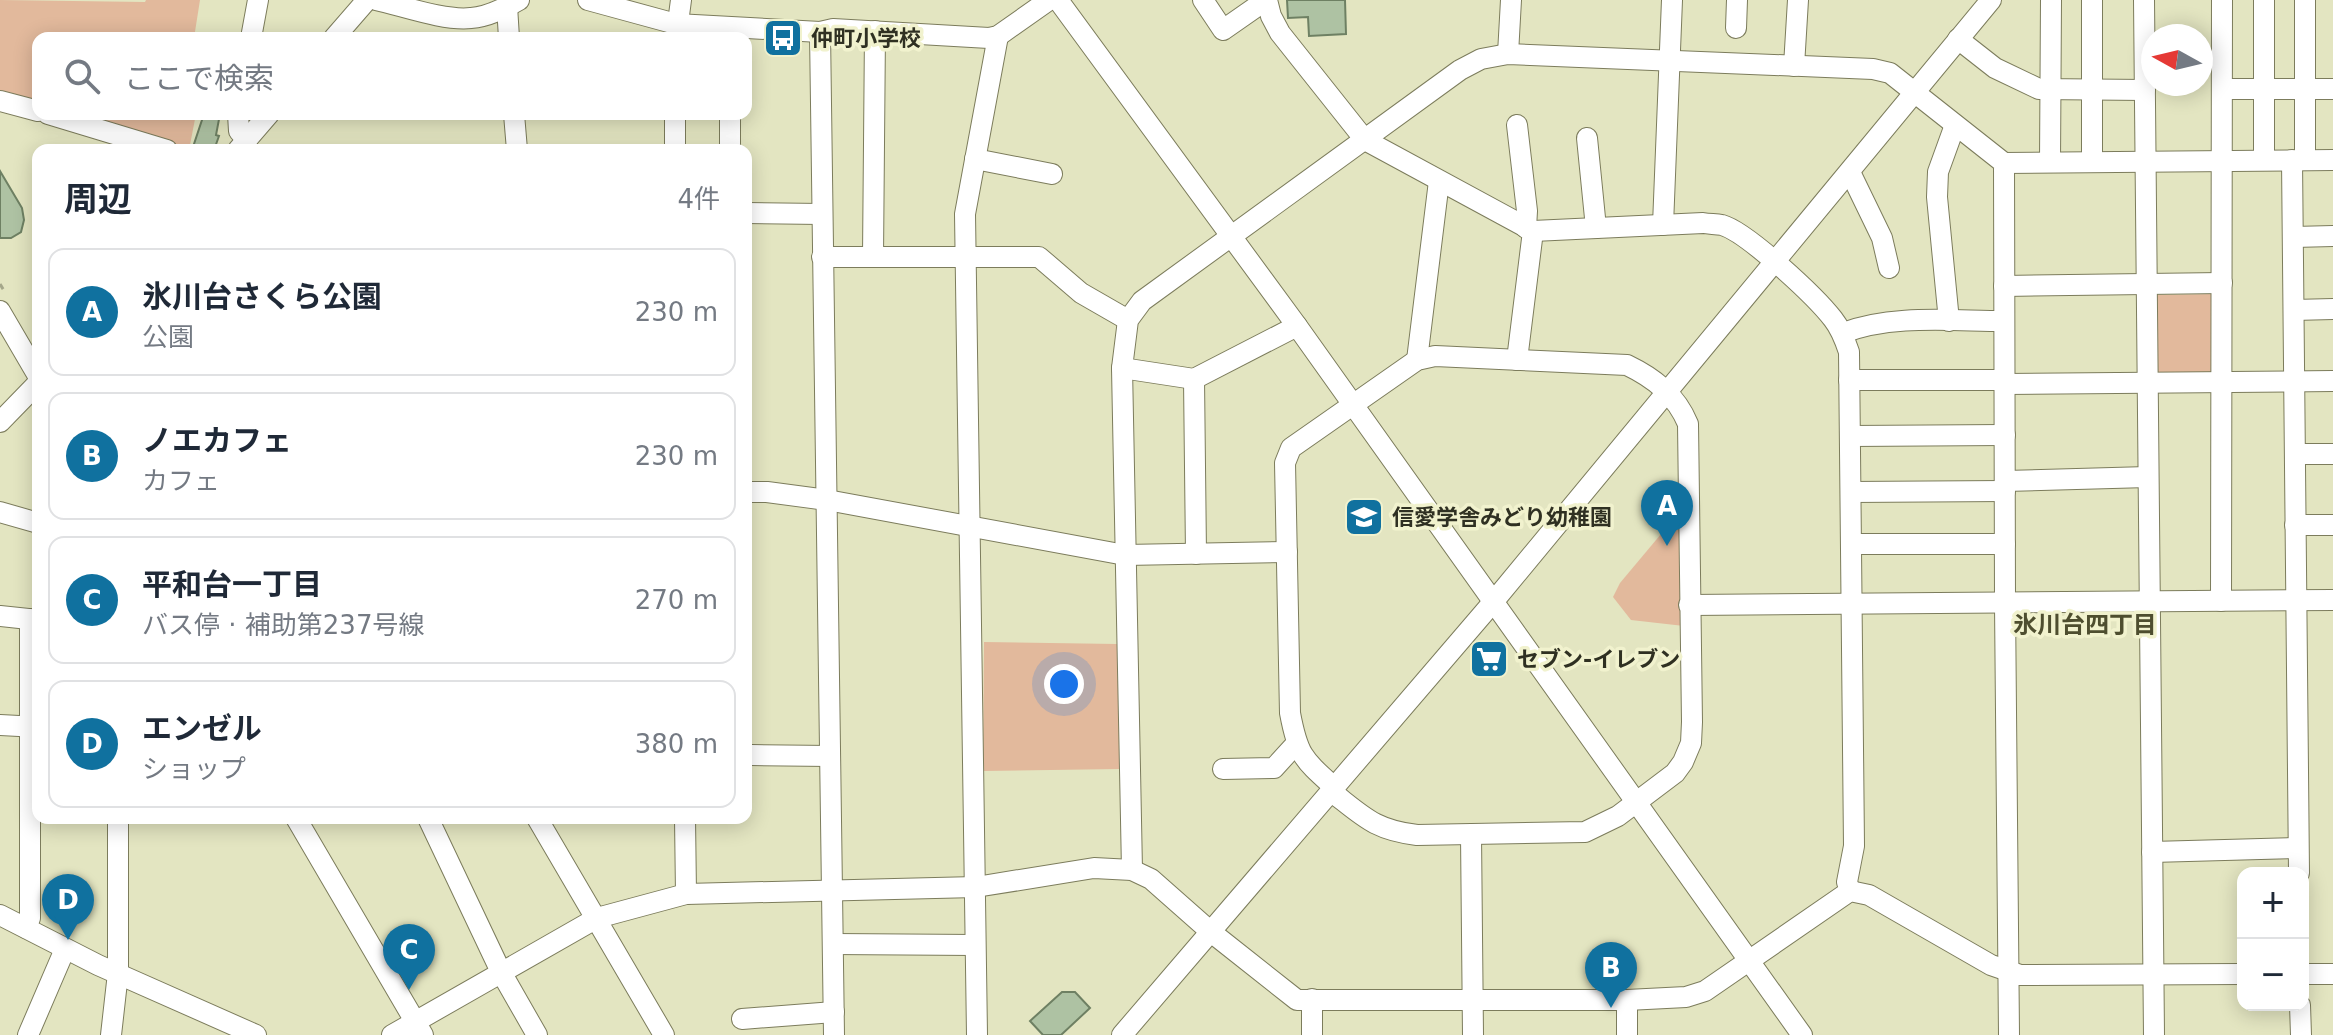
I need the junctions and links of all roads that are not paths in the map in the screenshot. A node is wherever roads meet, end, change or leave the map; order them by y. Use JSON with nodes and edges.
{"nodes":[{"id":1,"x":258,"y":0,"type":"edge"},
{"id":2,"x":367,"y":0,"type":"edge"},
{"id":3,"x":376,"y":0,"type":"edge"},
{"id":4,"x":588,"y":0,"type":"edge"},
{"id":5,"x":681,"y":0,"type":"edge"},
{"id":6,"x":1049,"y":0,"type":"edge"},
{"id":7,"x":1058,"y":0,"type":"edge"},
{"id":8,"x":1203,"y":0,"type":"edge"},
{"id":9,"x":1266,"y":0,"type":"edge"},
{"id":10,"x":1511,"y":0,"type":"edge"},
{"id":11,"x":1672,"y":0,"type":"edge"},
{"id":12,"x":1737,"y":0,"type":"edge"},
{"id":13,"x":1798,"y":0,"type":"edge"},
{"id":14,"x":1991,"y":0,"type":"edge"},
{"id":15,"x":2051,"y":0,"type":"edge"},
{"id":16,"x":2092,"y":0,"type":"edge"},
{"id":17,"x":2144,"y":0,"type":"edge"},
{"id":18,"x":2222,"y":0,"type":"edge"},
{"id":19,"x":2264,"y":0,"type":"edge"},
{"id":20,"x":2305,"y":0,"type":"edge"},
{"id":21,"x":513,"y":3,"type":"edge"},
{"id":22,"x":448,"y":16,"type":"junction"},
{"id":23,"x":2144,"y":24,"type":"edge"},
{"id":24,"x":676,"y":31,"type":"edge"},
{"id":25,"x":875,"y":31,"type":"junction"},
{"id":26,"x":252,"y":32,"type":"edge"},
{"id":27,"x":339,"y":32,"type":"edge"},
{"id":28,"x":447,"y":32,"type":"edge"},
{"id":29,"x":510,"y":32,"type":"edge"},
{"id":30,"x":728,"y":32,"type":"edge"},
{"id":31,"x":820,"y":32,"type":"junction"},
{"id":32,"x":998,"y":36,"type":"junction"},
{"id":33,"x":1958,"y":39,"type":"junction"},
{"id":34,"x":1735,"y":45,"type":"junction"},
{"id":35,"x":1508,"y":54,"type":"junction"},
{"id":36,"x":1669,"y":61,"type":"junction"},
{"id":37,"x":1794,"y":66,"type":"junction"},
{"id":38,"x":2049,"y":89,"type":"junction"},
{"id":39,"x":2091,"y":89,"type":"junction"},
{"id":40,"x":2222,"y":89,"type":"junction"},
{"id":41,"x":2264,"y":89,"type":"junction"},
{"id":42,"x":2305,"y":89,"type":"junction"},
{"id":43,"x":2333,"y":89,"type":"edge"},
{"id":44,"x":2141,"y":90,"type":"edge"},
{"id":45,"x":1915,"y":94,"type":"junction"},
{"id":46,"x":2145,"y":96,"type":"edge"},
{"id":47,"x":0,"y":101,"type":"edge"},
{"id":48,"x":32,"y":109,"type":"edge"},
{"id":49,"x":68,"y":120,"type":"edge"},
{"id":50,"x":238,"y":120,"type":"edge"},
{"id":51,"x":264,"y":120,"type":"edge"},
{"id":52,"x":514,"y":120,"type":"edge"},
{"id":53,"x":675,"y":120,"type":"edge"},
{"id":54,"x":730,"y":120,"type":"edge"},
{"id":55,"x":1517,"y":125,"type":"dead end"},
{"id":56,"x":1955,"y":125,"type":"junction"},
{"id":57,"x":1587,"y":138,"type":"dead end"},
{"id":58,"x":1365,"y":140,"type":"junction"},
{"id":59,"x":147,"y":144,"type":"edge"},
{"id":60,"x":242,"y":144,"type":"edge"},
{"id":61,"x":243,"y":144,"type":"edge"},
{"id":62,"x":516,"y":144,"type":"edge"},
{"id":63,"x":675,"y":144,"type":"edge"},
{"id":64,"x":730,"y":144,"type":"edge"},
{"id":65,"x":975,"y":159,"type":"junction"},
{"id":66,"x":2264,"y":160,"type":"junction"},
{"id":67,"x":2299,"y":160,"type":"junction"},
{"id":68,"x":2333,"y":160,"type":"edge"},
{"id":69,"x":2222,"y":161,"type":"junction"},
{"id":70,"x":2050,"y":162,"type":"junction"},
{"id":71,"x":2092,"y":162,"type":"junction"},
{"id":72,"x":2145,"y":162,"type":"junction"},
{"id":73,"x":2004,"y":163,"type":"junction"},
{"id":74,"x":1850,"y":172,"type":"junction"},
{"id":75,"x":1052,"y":174,"type":"dead end"},
{"id":76,"x":1439,"y":181,"type":"junction"},
{"id":77,"x":752,"y":213,"type":"edge"},
{"id":78,"x":822,"y":214,"type":"junction"},
{"id":79,"x":1663,"y":225,"type":"junction"},
{"id":80,"x":1596,"y":228,"type":"junction"},
{"id":81,"x":1530,"y":229,"type":"junction"},
{"id":82,"x":1231,"y":236,"type":"junction"},
{"id":83,"x":2333,"y":236,"type":"edge"},
{"id":84,"x":2294,"y":237,"type":"junction"},
{"id":85,"x":966,"y":256,"type":"junction"},
{"id":86,"x":822,"y":257,"type":"junction"},
{"id":87,"x":873,"y":257,"type":"junction"},
{"id":88,"x":1774,"y":263,"type":"junction"},
{"id":89,"x":1889,"y":268,"type":"dead end"},
{"id":90,"x":2222,"y":283,"type":"junction"},
{"id":91,"x":2146,"y":284,"type":"junction"},
{"id":92,"x":2004,"y":286,"type":"junction"},
{"id":93,"x":2333,"y":309,"type":"edge"},
{"id":94,"x":2294,"y":310,"type":"junction"},
{"id":95,"x":0,"y":311,"type":"edge"},
{"id":96,"x":1128,"y":320,"type":"junction"},
{"id":97,"x":1949,"y":321,"type":"junction"},
{"id":98,"x":2004,"y":321,"type":"junction"},
{"id":99,"x":1297,"y":326,"type":"junction"},
{"id":100,"x":1843,"y":333,"type":"junction"},
{"id":101,"x":1417,"y":360,"type":"junction"},
{"id":102,"x":1517,"y":360,"type":"junction"},
{"id":103,"x":32,"y":366,"type":"edge"},
{"id":104,"x":1122,"y":368,"type":"junction"},
{"id":105,"x":1194,"y":379,"type":"junction"},
{"id":106,"x":1849,"y":380,"type":"junction"},
{"id":107,"x":2333,"y":381,"type":"edge"},
{"id":108,"x":2005,"y":382,"type":"junction"},
{"id":109,"x":2221,"y":382,"type":"junction"},
{"id":110,"x":2295,"y":382,"type":"junction"},
{"id":111,"x":2147,"y":383,"type":"junction"},
{"id":112,"x":32,"y":389,"type":"edge"},
{"id":113,"x":1667,"y":392,"type":"junction"},
{"id":114,"x":1353,"y":406,"type":"junction"},
{"id":115,"x":0,"y":422,"type":"edge"},
{"id":116,"x":2005,"y":435,"type":"junction"},
{"id":117,"x":1850,"y":436,"type":"junction"},
{"id":118,"x":2295,"y":454,"type":"junction"},
{"id":119,"x":2333,"y":454,"type":"edge"},
{"id":120,"x":2148,"y":477,"type":"junction"},
{"id":121,"x":2005,"y":486,"type":"junction"},
{"id":122,"x":1851,"y":492,"type":"junction"},
{"id":123,"x":752,"y":493,"type":"edge"},
{"id":124,"x":827,"y":500,"type":"junction"},
{"id":125,"x":0,"y":512,"type":"edge"},
{"id":126,"x":32,"y":521,"type":"edge"},
{"id":127,"x":2295,"y":525,"type":"junction"},
{"id":128,"x":2333,"y":525,"type":"edge"},
{"id":129,"x":969,"y":528,"type":"junction"},
{"id":130,"x":1852,"y":544,"type":"junction"},
{"id":131,"x":2005,"y":544,"type":"junction"},
{"id":132,"x":1287,"y":552,"type":"junction"},
{"id":133,"x":1196,"y":554,"type":"junction"},
{"id":134,"x":1125,"y":555,"type":"junction"},
{"id":135,"x":2294,"y":600,"type":"junction"},
{"id":136,"x":2333,"y":600,"type":"edge"},
{"id":137,"x":1494,"y":601,"type":"junction"},
{"id":138,"x":2150,"y":601,"type":"junction"},
{"id":139,"x":2221,"y":601,"type":"junction"},
{"id":140,"x":2005,"y":604,"type":"junction"},
{"id":141,"x":1689,"y":605,"type":"junction"},
{"id":142,"x":1852,"y":606,"type":"junction"},
{"id":143,"x":0,"y":616,"type":"edge"},
{"id":144,"x":32,"y":620,"type":"edge"},
{"id":145,"x":0,"y":725,"type":"edge"},
{"id":146,"x":32,"y":727,"type":"edge"},
{"id":147,"x":1295,"y":745,"type":"junction"},
{"id":148,"x":752,"y":755,"type":"edge"},
{"id":149,"x":830,"y":756,"type":"junction"},
{"id":150,"x":1223,"y":769,"type":"dead end"},
{"id":151,"x":1334,"y":790,"type":"junction"},
{"id":152,"x":1637,"y":802,"type":"junction"},
{"id":153,"x":32,"y":822,"type":"edge"},
{"id":154,"x":118,"y":824,"type":"edge"},
{"id":155,"x":300,"y":824,"type":"edge"},
{"id":156,"x":431,"y":824,"type":"edge"},
{"id":157,"x":541,"y":824,"type":"edge"},
{"id":158,"x":685,"y":824,"type":"edge"},
{"id":159,"x":1471,"y":835,"type":"junction"},
{"id":160,"x":2298,"y":848,"type":"junction"},
{"id":161,"x":2152,"y":852,"type":"junction"},
{"id":162,"x":2299,"y":867,"type":"edge"},
{"id":163,"x":1132,"y":870,"type":"junction"},
{"id":164,"x":976,"y":887,"type":"junction"},
{"id":165,"x":831,"y":890,"type":"junction"},
{"id":166,"x":1850,"y":891,"type":"junction"},
{"id":167,"x":686,"y":894,"type":"junction"},
{"id":168,"x":597,"y":918,"type":"junction"},
{"id":169,"x":8,"y":925,"type":"edge"},
{"id":170,"x":1211,"y":932,"type":"junction"},
{"id":171,"x":833,"y":944,"type":"junction"},
{"id":172,"x":975,"y":945,"type":"junction"},
{"id":173,"x":65,"y":949,"type":"junction"},
{"id":174,"x":1749,"y":960,"type":"junction"},
{"id":175,"x":501,"y":972,"type":"junction"},
{"id":176,"x":2009,"y":972,"type":"junction"},
{"id":177,"x":118,"y":973,"type":"junction"},
{"id":178,"x":2237,"y":974,"type":"edge"},
{"id":179,"x":2309,"y":974,"type":"edge"},
{"id":180,"x":2333,"y":974,"type":"edge"},
{"id":181,"x":2153,"y":975,"type":"junction"},
{"id":182,"x":1312,"y":999,"type":"junction"},
{"id":183,"x":1473,"y":1000,"type":"junction"},
{"id":184,"x":1627,"y":1000,"type":"junction"},
{"id":185,"x":2300,"y":1011,"type":"edge"},
{"id":186,"x":834,"y":1012,"type":"junction"},
{"id":187,"x":742,"y":1019,"type":"dead end"},
{"id":188,"x":419,"y":1028,"type":"edge"},
{"id":189,"x":1130,"y":1032,"type":"edge"},
{"id":190,"x":28,"y":1035,"type":"edge"},
{"id":191,"x":111,"y":1035,"type":"edge"},
{"id":192,"x":256,"y":1035,"type":"edge"},
{"id":193,"x":392,"y":1035,"type":"edge"},
{"id":194,"x":537,"y":1035,"type":"edge"},
{"id":195,"x":664,"y":1035,"type":"edge"},
{"id":196,"x":834,"y":1035,"type":"edge"},
{"id":197,"x":977,"y":1035,"type":"edge"},
{"id":198,"x":1312,"y":1035,"type":"edge"},
{"id":199,"x":1473,"y":1035,"type":"edge"},
{"id":200,"x":1627,"y":1035,"type":"edge"},
{"id":201,"x":1802,"y":1035,"type":"edge"},
{"id":202,"x":2009,"y":1035,"type":"edge"},
{"id":203,"x":2154,"y":1035,"type":"edge"},
{"id":204,"x":2301,"y":1035,"type":"edge"}],
"edges":[{"from":1,"to":26,"type":"street"},
{"from":2,"to":27,"type":"street"},
{"from":3,"to":22,"type":"street"},
{"from":4,"to":24,"type":"street"},
{"from":5,"to":24,"type":"street"},
{"from":6,"to":32,"type":"street"},
{"from":7,"to":82,"type":"street"},
{"from":8,"to":9,"type":"street"},
{"from":9,"to":58,"type":"street"},
{"from":10,"to":35,"type":"street"},
{"from":11,"to":36,"type":"street"},
{"from":12,"to":34,"type":"street"},
{"from":13,"to":37,"type":"street"},
{"from":14,"to":33,"type":"street"},
{"from":15,"to":38,"type":"street"},
{"from":16,"to":39,"type":"street"},
{"from":17,"to":23,"type":"street"},
{"from":18,"to":40,"type":"street"},
{"from":19,"to":41,"type":"street"},
{"from":20,"to":42,"type":"street"},
{"from":21,"to":22,"type":"street"},
{"from":21,"to":29,"type":"street"},
{"from":22,"to":28,"type":"street"},
{"from":24,"to":30,"type":"street"},
{"from":25,"to":31,"type":"street"},
{"from":25,"to":32,"type":"street"},
{"from":25,"to":87,"type":"street"},
{"from":30,"to":31,"type":"street"},
{"from":31,"to":78,"type":"street"},
{"from":32,"to":65,"type":"street"},
{"from":33,"to":38,"type":"street"},
{"from":33,"to":45,"type":"street"},
{"from":34,"to":36,"type":"street"},
{"from":34,"to":37,"type":"street"},
{"from":35,"to":36,"type":"street"},
{"from":35,"to":58,"type":"street"},
{"from":36,"to":79,"type":"street"},
{"from":37,"to":45,"type":"street"},
{"from":38,"to":39,"type":"street"},
{"from":38,"to":70,"type":"street"},
{"from":39,"to":44,"type":"street"},
{"from":39,"to":71,"type":"street"},
{"from":40,"to":41,"type":"street"},
{"from":40,"to":69,"type":"street"},
{"from":41,"to":42,"type":"street"},
{"from":41,"to":66,"type":"street"},
{"from":42,"to":43,"type":"street"},
{"from":42,"to":67,"type":"street"},
{"from":45,"to":56,"type":"street"},
{"from":45,"to":74,"type":"street"},
{"from":46,"to":72,"type":"street"},
{"from":47,"to":48,"type":"street"},
{"from":49,"to":59,"type":"street"},
{"from":50,"to":60,"type":"street"},
{"from":51,"to":61,"type":"street"},
{"from":52,"to":62,"type":"street"},
{"from":53,"to":63,"type":"street"},
{"from":54,"to":64,"type":"street"},
{"from":55,"to":81,"type":"street"},
{"from":56,"to":73,"type":"street"},
{"from":56,"to":97,"type":"street"},
{"from":57,"to":80,"type":"street"},
{"from":58,"to":76,"type":"street"},
{"from":58,"to":82,"type":"street"},
{"from":65,"to":75,"type":"street"},
{"from":65,"to":85,"type":"street"},
{"from":66,"to":67,"type":"street"},
{"from":66,"to":69,"type":"street"},
{"from":67,"to":68,"type":"street"},
{"from":67,"to":84,"type":"street"},
{"from":69,"to":72,"type":"street"},
{"from":69,"to":90,"type":"street"},
{"from":70,"to":71,"type":"street"},
{"from":70,"to":73,"type":"street"},
{"from":71,"to":72,"type":"street"},
{"from":72,"to":91,"type":"street"},
{"from":73,"to":92,"type":"street"},
{"from":74,"to":88,"type":"street"},
{"from":74,"to":89,"type":"street"},
{"from":76,"to":81,"type":"street"},
{"from":76,"to":101,"type":"street"},
{"from":77,"to":78,"type":"street"},
{"from":78,"to":86,"type":"street"},
{"from":79,"to":80,"type":"street"},
{"from":79,"to":88,"type":"street"},
{"from":80,"to":81,"type":"street"},
{"from":81,"to":102,"type":"street"},
{"from":82,"to":96,"type":"street"},
{"from":82,"to":99,"type":"street"},
{"from":83,"to":84,"type":"street"},
{"from":84,"to":94,"type":"street"},
{"from":85,"to":87,"type":"street"},
{"from":85,"to":96,"type":"street"},
{"from":85,"to":129,"type":"street"},
{"from":86,"to":87,"type":"street"},
{"from":86,"to":124,"type":"street"},
{"from":88,"to":100,"type":"street"},
{"from":88,"to":113,"type":"street"},
{"from":90,"to":91,"type":"street"},
{"from":90,"to":109,"type":"street"},
{"from":91,"to":92,"type":"street"},
{"from":91,"to":111,"type":"street"},
{"from":92,"to":98,"type":"street"},
{"from":93,"to":94,"type":"street"},
{"from":94,"to":110,"type":"street"},
{"from":95,"to":103,"type":"street"},
{"from":96,"to":104,"type":"street"},
{"from":97,"to":98,"type":"street"},
{"from":97,"to":100,"type":"street"},
{"from":98,"to":108,"type":"street"},
{"from":99,"to":105,"type":"street"},
{"from":99,"to":114,"type":"street"},
{"from":100,"to":106,"type":"street"},
{"from":101,"to":102,"type":"street"},
{"from":101,"to":114,"type":"street"},
{"from":102,"to":113,"type":"street"},
{"from":104,"to":105,"type":"street"},
{"from":104,"to":134,"type":"street"},
{"from":105,"to":133,"type":"street"},
{"from":106,"to":108,"type":"street"},
{"from":106,"to":117,"type":"street"},
{"from":107,"to":110,"type":"street"},
{"from":108,"to":111,"type":"street"},
{"from":108,"to":116,"type":"street"},
{"from":109,"to":110,"type":"street"},
{"from":109,"to":111,"type":"street"},
{"from":109,"to":139,"type":"street"},
{"from":110,"to":118,"type":"street"},
{"from":111,"to":120,"type":"street"},
{"from":112,"to":115,"type":"street"},
{"from":113,"to":137,"type":"street"},
{"from":113,"to":141,"type":"street"},
{"from":114,"to":132,"type":"street"},
{"from":114,"to":137,"type":"street"},
{"from":116,"to":117,"type":"street"},
{"from":116,"to":121,"type":"street"},
{"from":117,"to":122,"type":"street"},
{"from":118,"to":119,"type":"street"},
{"from":118,"to":127,"type":"street"},
{"from":120,"to":121,"type":"street"},
{"from":120,"to":138,"type":"street"},
{"from":121,"to":122,"type":"street"},
{"from":121,"to":131,"type":"street"},
{"from":122,"to":130,"type":"street"},
{"from":123,"to":124,"type":"street"},
{"from":124,"to":129,"type":"street"},
{"from":124,"to":149,"type":"street"},
{"from":125,"to":126,"type":"street"},
{"from":127,"to":128,"type":"street"},
{"from":127,"to":135,"type":"street"},
{"from":129,"to":134,"type":"street"},
{"from":129,"to":164,"type":"street"},
{"from":130,"to":131,"type":"street"},
{"from":130,"to":142,"type":"street"},
{"from":131,"to":140,"type":"street"},
{"from":132,"to":133,"type":"street"},
{"from":132,"to":147,"type":"street"},
{"from":133,"to":134,"type":"street"},
{"from":134,"to":163,"type":"street"},
{"from":135,"to":136,"type":"street"},
{"from":135,"to":139,"type":"street"},
{"from":135,"to":160,"type":"street"},
{"from":137,"to":151,"type":"street"},
{"from":137,"to":152,"type":"street"},
{"from":138,"to":139,"type":"street"},
{"from":138,"to":140,"type":"street"},
{"from":138,"to":161,"type":"street"},
{"from":140,"to":142,"type":"street"},
{"from":140,"to":176,"type":"street"},
{"from":141,"to":142,"type":"street"},
{"from":141,"to":152,"type":"street"},
{"from":142,"to":166,"type":"street"},
{"from":143,"to":144,"type":"street"},
{"from":145,"to":146,"type":"street"},
{"from":147,"to":150,"type":"street"},
{"from":147,"to":151,"type":"street"},
{"from":148,"to":149,"type":"street"},
{"from":149,"to":165,"type":"street"},
{"from":151,"to":159,"type":"street"},
{"from":151,"to":170,"type":"street"},
{"from":152,"to":159,"type":"street"},
{"from":152,"to":174,"type":"street"},
{"from":153,"to":169,"type":"street"},
{"from":154,"to":177,"type":"street"},
{"from":155,"to":188,"type":"street"},
{"from":156,"to":175,"type":"street"},
{"from":157,"to":168,"type":"street"},
{"from":158,"to":167,"type":"street"},
{"from":159,"to":183,"type":"street"},
{"from":160,"to":161,"type":"street"},
{"from":160,"to":162,"type":"street"},
{"from":161,"to":181,"type":"street"},
{"from":163,"to":164,"type":"street"},
{"from":163,"to":170,"type":"street"},
{"from":164,"to":165,"type":"street"},
{"from":164,"to":172,"type":"street"},
{"from":165,"to":167,"type":"street"},
{"from":165,"to":171,"type":"street"},
{"from":166,"to":174,"type":"street"},
{"from":166,"to":176,"type":"street"},
{"from":167,"to":168,"type":"street"},
{"from":168,"to":175,"type":"street"},
{"from":168,"to":195,"type":"street"},
{"from":169,"to":173,"type":"street"},
{"from":170,"to":182,"type":"street"},
{"from":170,"to":189,"type":"street"},
{"from":171,"to":172,"type":"street"},
{"from":171,"to":186,"type":"street"},
{"from":172,"to":197,"type":"street"},
{"from":173,"to":177,"type":"street"},
{"from":173,"to":190,"type":"street"},
{"from":174,"to":184,"type":"street"},
{"from":174,"to":201,"type":"street"},
{"from":175,"to":188,"type":"street"},
{"from":175,"to":194,"type":"street"},
{"from":176,"to":181,"type":"street"},
{"from":176,"to":202,"type":"street"},
{"from":177,"to":191,"type":"street"},
{"from":177,"to":192,"type":"street"},
{"from":178,"to":181,"type":"street"},
{"from":179,"to":180,"type":"street"},
{"from":181,"to":203,"type":"street"},
{"from":182,"to":183,"type":"street"},
{"from":182,"to":198,"type":"street"},
{"from":183,"to":184,"type":"street"},
{"from":183,"to":199,"type":"street"},
{"from":184,"to":200,"type":"street"},
{"from":185,"to":204,"type":"street"},
{"from":186,"to":187,"type":"street"},
{"from":186,"to":196,"type":"street"},
{"from":188,"to":193,"type":"street"}]}
